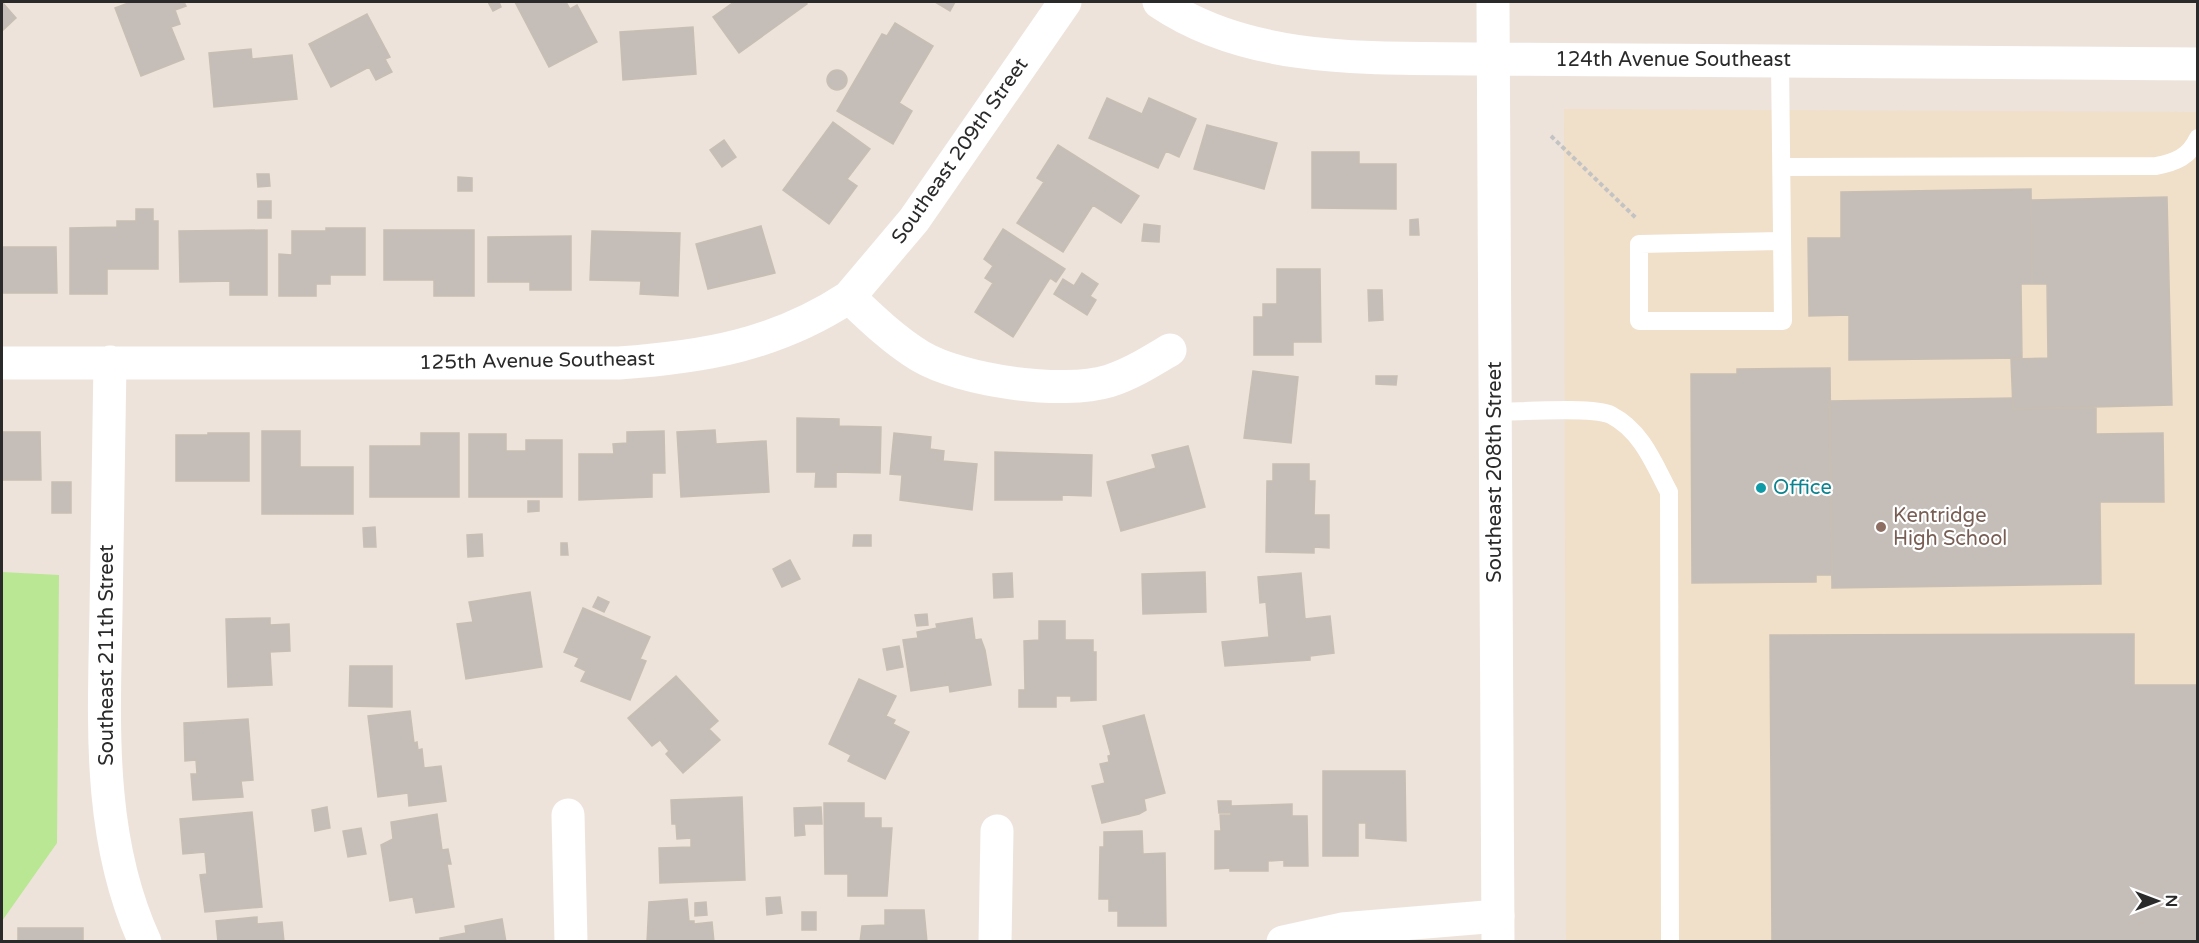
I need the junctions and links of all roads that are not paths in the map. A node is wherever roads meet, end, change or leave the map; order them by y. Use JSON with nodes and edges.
{"nodes":[{"id":1,"x":1065,"y":2,"type":"edge"},
{"id":2,"x":1159,"y":2,"type":"edge"},
{"id":3,"x":1493,"y":2,"type":"edge"},
{"id":4,"x":1493,"y":59,"type":"junction"},
{"id":5,"x":1780,"y":61,"type":"junction"},
{"id":6,"x":2198,"y":64,"type":"edge"},
{"id":7,"x":2198,"y":138,"type":"edge"},
{"id":8,"x":1782,"y":167,"type":"junction"},
{"id":9,"x":1782,"y":241,"type":"junction"},
{"id":10,"x":849,"y":297,"type":"junction"},
{"id":11,"x":1170,"y":350,"type":"dead end"},
{"id":12,"x":110,"y":362,"type":"junction"},
{"id":13,"x":2,"y":363,"type":"edge"},
{"id":14,"x":1495,"y":412,"type":"junction"},
{"id":15,"x":568,"y":815,"type":"dead end"},
{"id":16,"x":997,"y":831,"type":"dead end"},
{"id":17,"x":1498,"y":929,"type":"edge"},
{"id":18,"x":145,"y":942,"type":"edge"},
{"id":19,"x":571,"y":942,"type":"edge"},
{"id":20,"x":995,"y":942,"type":"edge"},
{"id":21,"x":1283,"y":942,"type":"edge"},
{"id":22,"x":1670,"y":942,"type":"edge"}],
"edges":[{"from":1,"to":10,"type":"street","name":"Southeast 209th Street"},
{"from":2,"to":4,"type":"street","name":"124th Avenue Southeast"},
{"from":3,"to":4,"type":"street","name":"Southeast 208th Street"},
{"from":4,"to":5,"type":"street","name":"124th Avenue Southeast"},
{"from":4,"to":14,"type":"street","name":"Southeast 208th Street"},
{"from":5,"to":6,"type":"street","name":"124th Avenue Southeast"},
{"from":5,"to":8,"type":"lane"},
{"from":7,"to":8,"type":"lane"},
{"from":8,"to":9,"type":"lane"},
{"from":9,"to":9,"type":"lane"},
{"from":10,"to":11,"type":"street"},
{"from":10,"to":12,"type":"street","name":"125th Avenue Southeast"},
{"from":12,"to":13,"type":"street","name":"125th Avenue Southeast"},
{"from":12,"to":18,"type":"street","name":"Southeast 211th Street"},
{"from":14,"to":17,"type":"street","name":"Southeast 208th Street"},
{"from":14,"to":22,"type":"lane"},
{"from":15,"to":19,"type":"street"},
{"from":16,"to":20,"type":"street"},
{"from":17,"to":21,"type":"street"}]}
